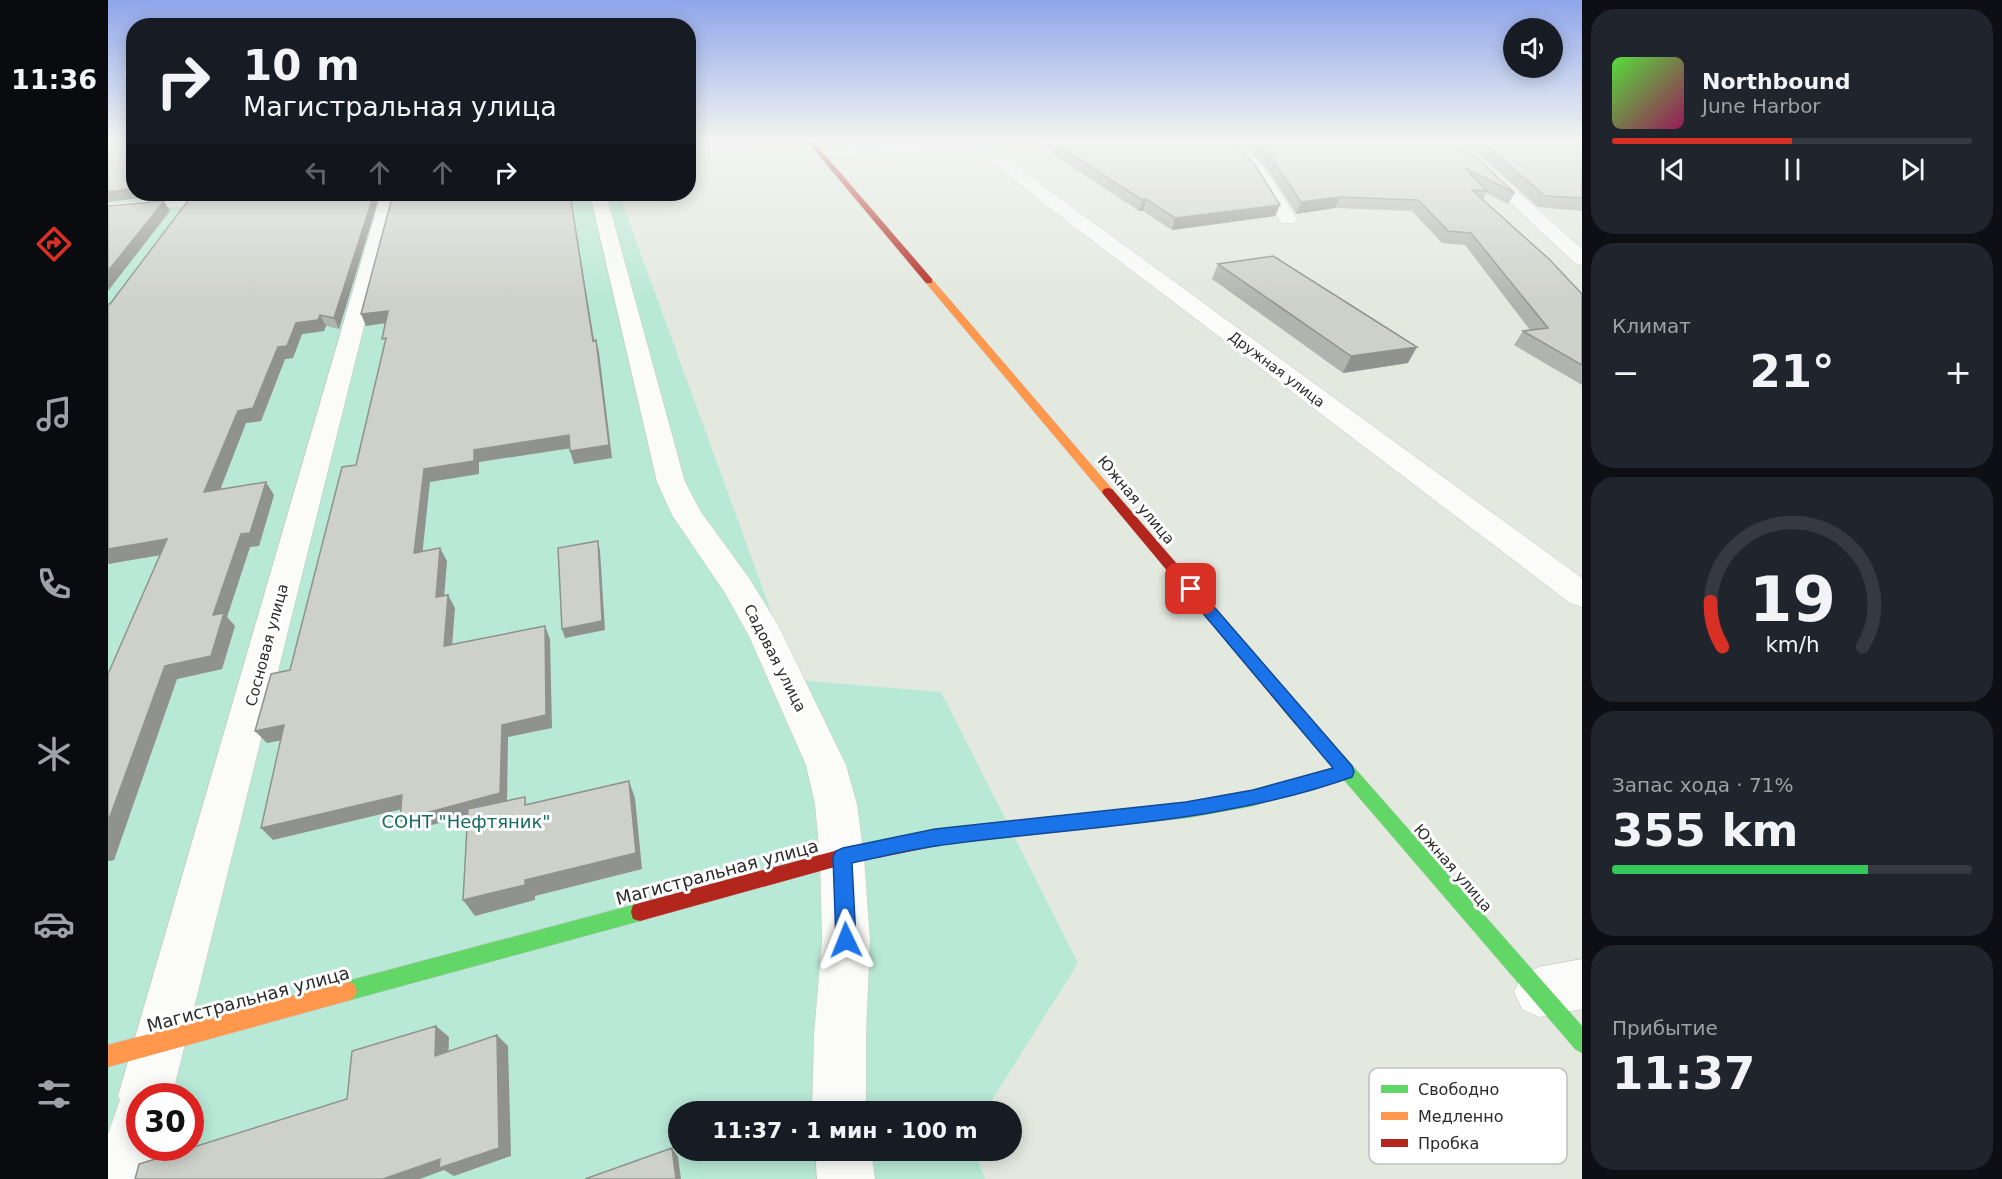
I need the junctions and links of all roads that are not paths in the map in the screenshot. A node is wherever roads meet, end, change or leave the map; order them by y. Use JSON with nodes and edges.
{"nodes":[{"id":1,"x":856,"y":195,"type":"edge"},
{"id":2,"x":1044,"y":195,"type":"edge"},
{"id":3,"x":1273,"y":195,"type":"edge"},
{"id":4,"x":1511,"y":195,"type":"edge"},
{"id":5,"x":164,"y":201,"type":"edge"},
{"id":6,"x":189,"y":201,"type":"edge"},
{"id":7,"x":387,"y":201,"type":"edge"},
{"id":8,"x":600,"y":201,"type":"edge"},
{"id":9,"x":108,"y":209,"type":"edge"},
{"id":10,"x":176,"y":218,"type":"edge"},
{"id":11,"x":1288,"y":219,"type":"dead end"},
{"id":12,"x":1582,"y":259,"type":"edge"},
{"id":13,"x":1582,"y":595,"type":"edge"},
{"id":14,"x":1346,"y":772,"type":"junction"},
{"id":15,"x":843,"y":857,"type":"junction"},
{"id":16,"x":1560,"y":988,"type":"edge"},
{"id":17,"x":160,"y":1041,"type":"junction"},
{"id":18,"x":1582,"y":1042,"type":"edge"},
{"id":19,"x":108,"y":1056,"type":"edge"},
{"id":20,"x":149,"y":1083,"type":"edge"},
{"id":21,"x":839,"y":1101,"type":"edge"},
{"id":22,"x":128,"y":1161,"type":"edge"},
{"id":23,"x":844,"y":1161,"type":"edge"},
{"id":24,"x":123,"y":1179,"type":"edge"},
{"id":25,"x":846,"y":1179,"type":"edge"}],
"edges":[{"from":1,"to":14,"type":"street","name":"Южная улица"},
{"from":2,"to":13,"type":"street","name":"Дружная улица"},
{"from":3,"to":11,"type":"street"},
{"from":4,"to":12,"type":"street"},
{"from":5,"to":9,"type":"street"},
{"from":6,"to":10,"type":"street"},
{"from":7,"to":17,"type":"street","name":"Сосновая улица"},
{"from":8,"to":15,"type":"street","name":"Садовая улица"},
{"from":14,"to":15,"type":"street","name":"Магистральная улица"},
{"from":14,"to":16,"type":"street","name":"Южная улица"},
{"from":15,"to":17,"type":"street","name":"Магистральная улица"},
{"from":15,"to":21,"type":"street","name":"Садовая улица"},
{"from":16,"to":18,"type":"street","name":"Южная улица"},
{"from":17,"to":19,"type":"street","name":"Магистральная улица"},
{"from":17,"to":20,"type":"street","name":"Сосновая улица"},
{"from":22,"to":24,"type":"street"},
{"from":23,"to":25,"type":"street"}]}
